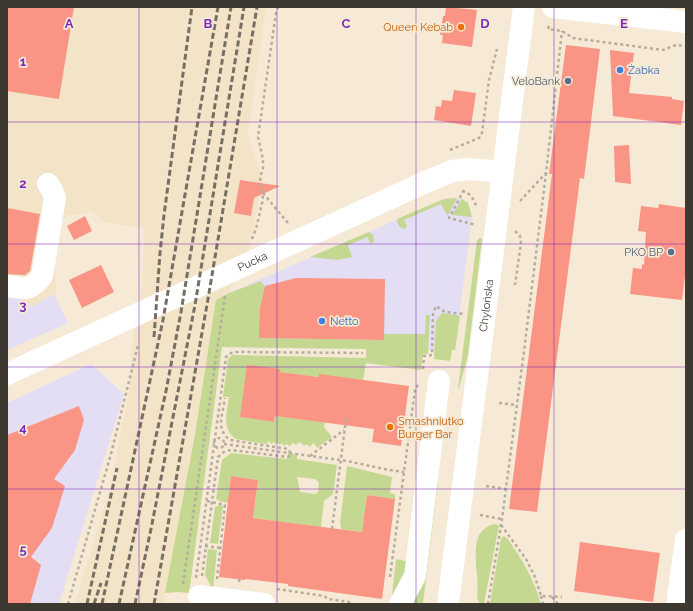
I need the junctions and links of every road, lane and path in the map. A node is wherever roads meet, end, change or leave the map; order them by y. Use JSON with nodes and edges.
{"nodes":[{"id":1,"x":278,"y":7,"type":"edge"},
{"id":2,"x":524,"y":7,"type":"edge"},
{"id":3,"x":551,"y":14,"type":"edge"},
{"id":4,"x":686,"y":22,"type":"edge"},
{"id":5,"x":562,"y":31,"type":"junction"},
{"id":6,"x":497,"y":46,"type":"dead end"},
{"id":7,"x":686,"y":46,"type":"edge"},
{"id":8,"x":462,"y":144,"type":"dead end"},
{"id":9,"x":502,"y":172,"type":"junction"},
{"id":10,"x":546,"y":173,"type":"junction"},
{"id":11,"x":48,"y":184,"type":"dead end"},
{"id":12,"x":464,"y":191,"type":"dead end"},
{"id":13,"x":263,"y":192,"type":"junction"},
{"id":14,"x":519,"y":202,"type":"dead end"},
{"id":15,"x":517,"y":224,"type":"dead end"},
{"id":16,"x":478,"y":225,"type":"dead end"},
{"id":17,"x":290,"y":227,"type":"dead end"},
{"id":18,"x":516,"y":231,"type":"dead end"},
{"id":19,"x":250,"y":242,"type":"dead end"},
{"id":20,"x":7,"y":286,"type":"edge"},
{"id":21,"x":225,"y":291,"type":"dead end"},
{"id":22,"x":436,"y":306,"type":"dead end"},
{"id":23,"x":464,"y":314,"type":"dead end"},
{"id":24,"x":138,"y":345,"type":"dead end"},
{"id":25,"x":362,"y":353,"type":"dead end"},
{"id":26,"x":7,"y":374,"type":"edge"},
{"id":27,"x":439,"y":381,"type":"dead end"},
{"id":28,"x":225,"y":398,"type":"dead end"},
{"id":29,"x":499,"y":403,"type":"dead end"},
{"id":30,"x":517,"y":405,"type":"junction"},
{"id":31,"x":346,"y":419,"type":"dead end"},
{"id":32,"x":344,"y":430,"type":"junction"},
{"id":33,"x":235,"y":441,"type":"junction"},
{"id":34,"x":214,"y":442,"type":"junction"},
{"id":35,"x":224,"y":444,"type":"junction"},
{"id":36,"x":234,"y":445,"type":"junction"},
{"id":37,"x":234,"y":450,"type":"junction"},
{"id":38,"x":290,"y":453,"type":"junction"},
{"id":39,"x":310,"y":456,"type":"junction"},
{"id":40,"x":340,"y":460,"type":"junction"},
{"id":41,"x":403,"y":472,"type":"junction"},
{"id":42,"x":408,"y":473,"type":"dead end"},
{"id":43,"x":486,"y":486,"type":"dead end"},
{"id":44,"x":506,"y":489,"type":"junction"},
{"id":45,"x":207,"y":501,"type":"junction"},
{"id":46,"x":212,"y":502,"type":"junction"},
{"id":47,"x":480,"y":516,"type":"dead end"},
{"id":48,"x":502,"y":519,"type":"junction"},
{"id":49,"x":501,"y":525,"type":"junction"},
{"id":50,"x":332,"y":529,"type":"dead end"},
{"id":51,"x":686,"y":540,"type":"edge"},
{"id":52,"x":201,"y":546,"type":"junction"},
{"id":53,"x":206,"y":546,"type":"junction"},
{"id":54,"x":220,"y":548,"type":"junction"},
{"id":55,"x":240,"y":575,"type":"dead end"},
{"id":56,"x":390,"y":581,"type":"dead end"},
{"id":57,"x":216,"y":582,"type":"dead end"},
{"id":58,"x":192,"y":589,"type":"junction"},
{"id":59,"x":238,"y":589,"type":"dead end"},
{"id":60,"x":268,"y":596,"type":"edge"},
{"id":61,"x":541,"y":596,"type":"junction"},
{"id":62,"x":552,"y":596,"type":"junction"},
{"id":63,"x":562,"y":597,"type":"dead end"},
{"id":64,"x":68,"y":604,"type":"edge"},
{"id":65,"x":350,"y":604,"type":"edge"},
{"id":66,"x":400,"y":604,"type":"edge"},
{"id":67,"x":448,"y":604,"type":"edge"},
{"id":68,"x":488,"y":604,"type":"edge"},
{"id":69,"x":543,"y":604,"type":"edge"},
{"id":70,"x":558,"y":604,"type":"edge"},
{"id":71,"x":677,"y":604,"type":"edge"}],
"edges":[{"from":1,"to":13,"type":"path"},
{"from":2,"to":9,"type":"street","name":"Chylońska"},
{"from":3,"to":4,"type":"street"},
{"from":3,"to":5,"type":"path"},
{"from":5,"to":7,"type":"path"},
{"from":5,"to":10,"type":"path"},
{"from":6,"to":8,"type":"path"},
{"from":9,"to":26,"type":"street","name":"Pucka"},
{"from":9,"to":67,"type":"street","name":"Chylońska"},
{"from":10,"to":14,"type":"path"},
{"from":10,"to":30,"type":"path"},
{"from":11,"to":20,"type":"street"},
{"from":12,"to":16,"type":"path"},
{"from":13,"to":17,"type":"path"},
{"from":13,"to":19,"type":"path"},
{"from":15,"to":18,"type":"path"},
{"from":21,"to":58,"type":"path"},
{"from":22,"to":23,"type":"path"},
{"from":24,"to":64,"type":"path"},
{"from":25,"to":34,"type":"path"},
{"from":27,"to":66,"type":"street"},
{"from":28,"to":33,"type":"path"},
{"from":29,"to":30,"type":"path"},
{"from":30,"to":44,"type":"path"},
{"from":31,"to":32,"type":"path"},
{"from":32,"to":39,"type":"path"},
{"from":32,"to":40,"type":"path"},
{"from":33,"to":36,"type":"path"},
{"from":33,"to":38,"type":"path"},
{"from":34,"to":35,"type":"path"},
{"from":34,"to":35,"type":"path"},
{"from":34,"to":45,"type":"path"},
{"from":35,"to":36,"type":"path"},
{"from":36,"to":37,"type":"path"},
{"from":36,"to":38,"type":"path"},
{"from":37,"to":38,"type":"path"},
{"from":37,"to":46,"type":"path"},
{"from":38,"to":39,"type":"path"},
{"from":39,"to":40,"type":"path"},
{"from":40,"to":41,"type":"path"},
{"from":40,"to":50,"type":"path"},
{"from":41,"to":42,"type":"path"},
{"from":41,"to":56,"type":"path"},
{"from":43,"to":44,"type":"path"},
{"from":44,"to":48,"type":"path"},
{"from":45,"to":46,"type":"path"},
{"from":45,"to":52,"type":"path"},
{"from":46,"to":53,"type":"path"},
{"from":46,"to":54,"type":"path"},
{"from":47,"to":48,"type":"path"},
{"from":48,"to":49,"type":"path"},
{"from":49,"to":61,"type":"path"},
{"from":49,"to":68,"type":"path"},
{"from":51,"to":71,"type":"street"},
{"from":52,"to":53,"type":"path"},
{"from":52,"to":58,"type":"path"},
{"from":53,"to":54,"type":"path"},
{"from":53,"to":58,"type":"path"},
{"from":54,"to":57,"type":"path"},
{"from":55,"to":59,"type":"path"},
{"from":58,"to":60,"type":"street"},
{"from":60,"to":65,"type":"path"},
{"from":61,"to":62,"type":"path"},
{"from":61,"to":69,"type":"path"},
{"from":62,"to":63,"type":"path"},
{"from":62,"to":70,"type":"path"}]}
